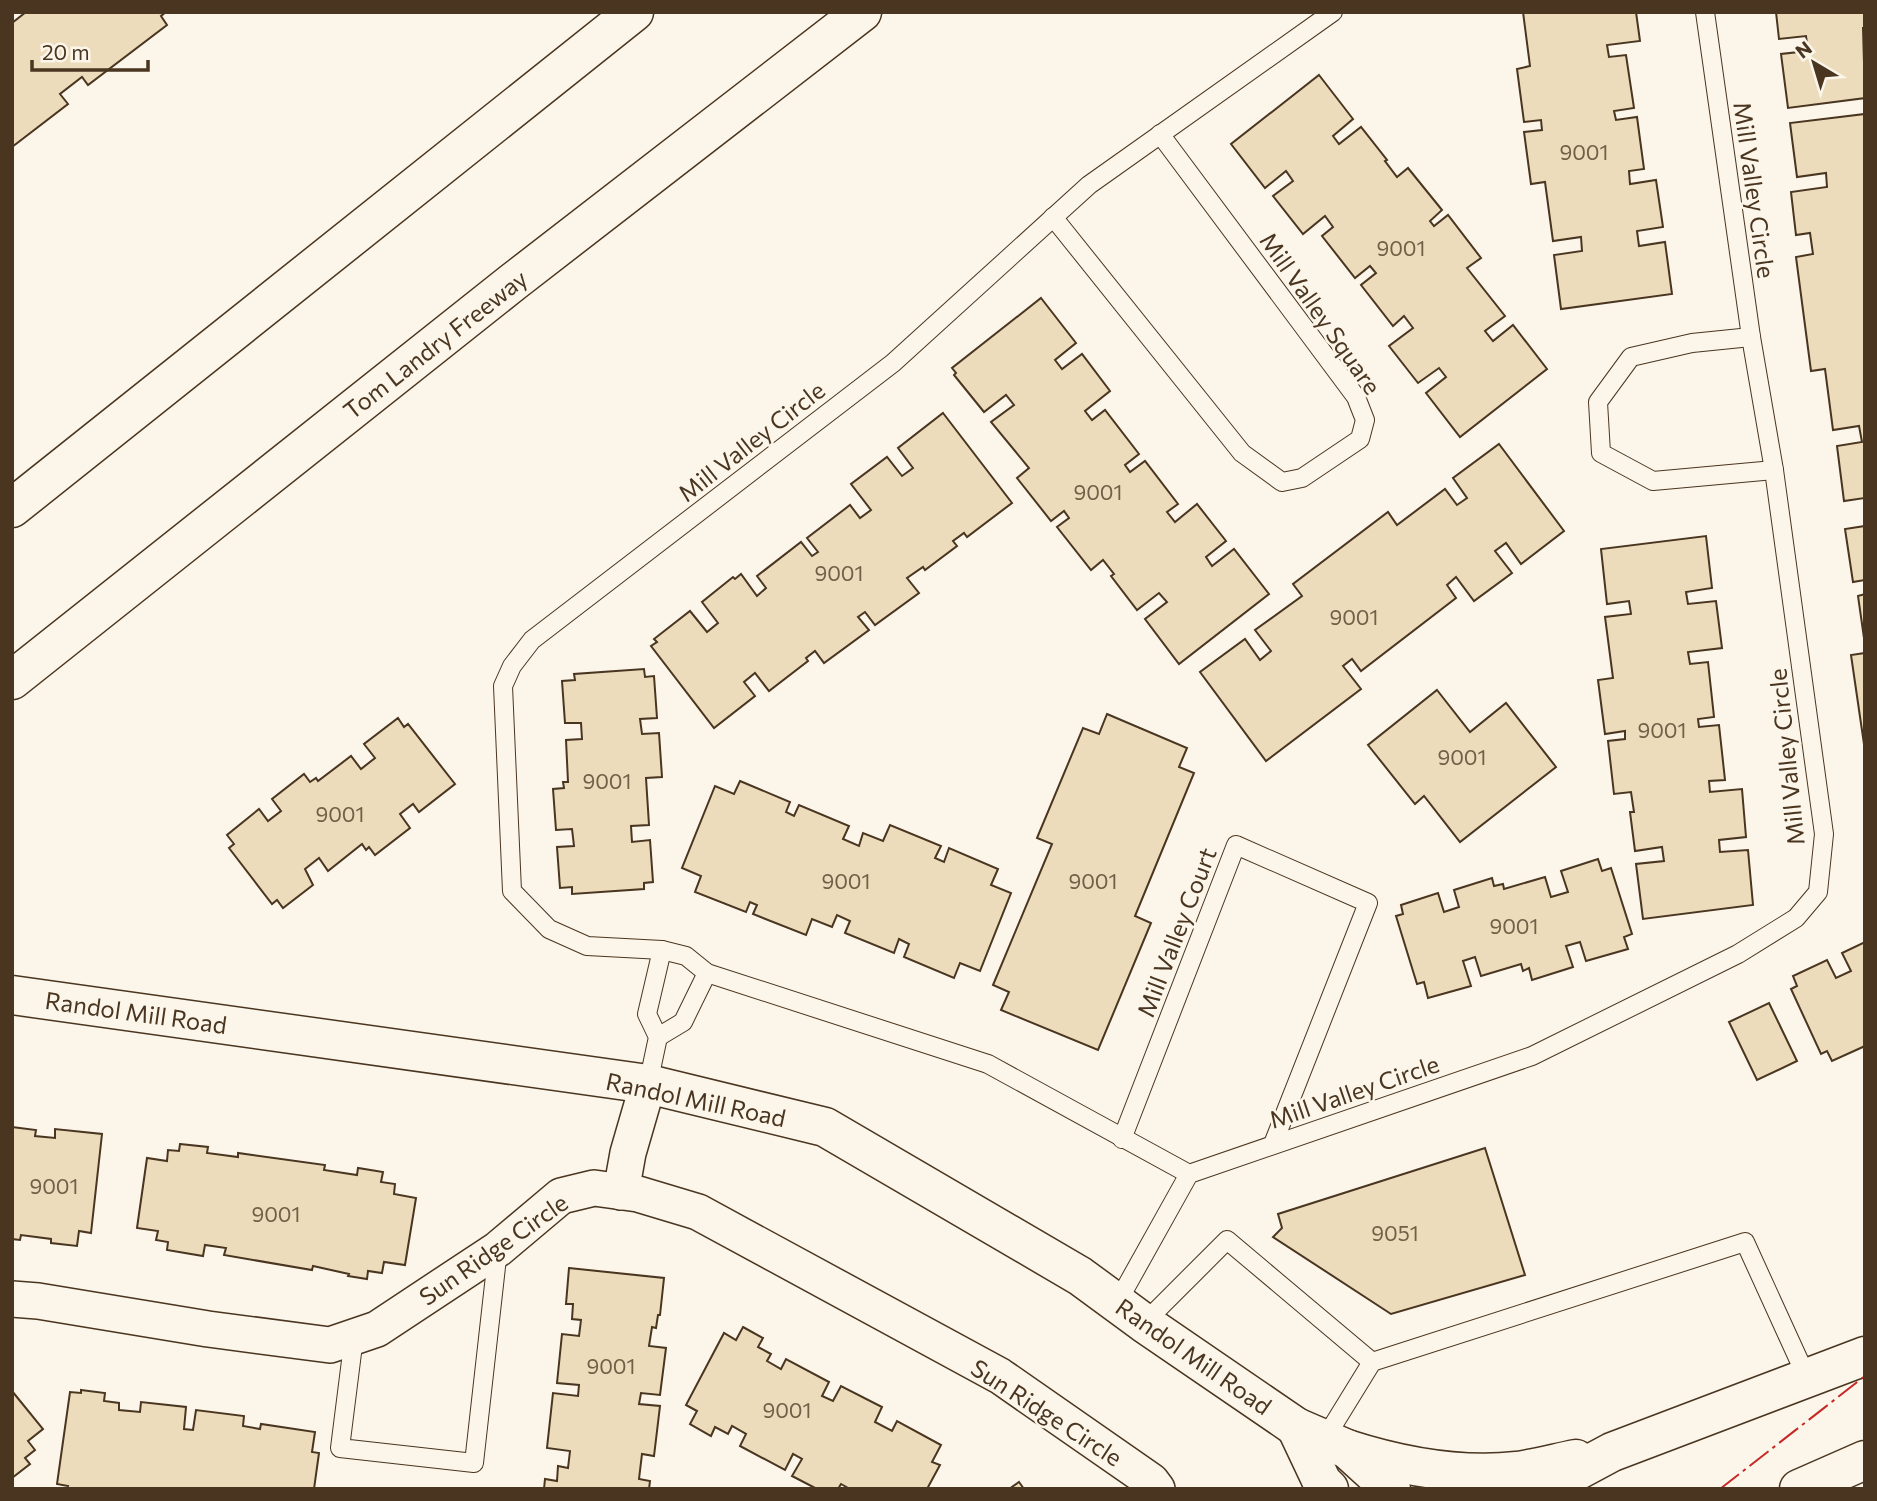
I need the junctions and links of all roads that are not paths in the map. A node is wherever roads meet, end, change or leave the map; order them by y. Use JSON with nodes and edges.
{"nodes":[{"id":1,"x":634,"y":12,"type":"edge"},
{"id":2,"x":862,"y":12,"type":"edge"},
{"id":3,"x":1333,"y":12,"type":"edge"},
{"id":4,"x":1705,"y":12,"type":"edge"},
{"id":5,"x":1160,"y":134,"type":"junction"},
{"id":6,"x":1053,"y":217,"type":"junction"},
{"id":7,"x":1751,"y":337,"type":"junction"},
{"id":8,"x":1774,"y":470,"type":"junction"},
{"id":9,"x":12,"y":508,"type":"edge"},
{"id":10,"x":12,"y":681,"type":"edge"},
{"id":11,"x":662,"y":950,"type":"junction"},
{"id":12,"x":707,"y":973,"type":"junction"},
{"id":13,"x":12,"y":995,"type":"edge"},
{"id":14,"x":658,"y":1037,"type":"junction"},
{"id":15,"x":648,"y":1084,"type":"junction"},
{"id":16,"x":1122,"y":1139,"type":"junction"},
{"id":17,"x":1273,"y":1144,"type":"junction"},
{"id":18,"x":1189,"y":1174,"type":"junction"},
{"id":19,"x":621,"y":1192,"type":"junction"},
{"id":20,"x":498,"y":1250,"type":"junction"},
{"id":21,"x":12,"y":1299,"type":"edge"},
{"id":22,"x":1131,"y":1313,"type":"junction"},
{"id":23,"x":354,"y":1337,"type":"junction"},
{"id":24,"x":1865,"y":1356,"type":"edge"},
{"id":25,"x":1372,"y":1362,"type":"junction"},
{"id":26,"x":1807,"y":1378,"type":"junction"},
{"id":27,"x":1322,"y":1439,"type":"junction"},
{"id":28,"x":1612,"y":1452,"type":"junction"},
{"id":29,"x":1865,"y":1460,"type":"edge"},
{"id":30,"x":1157,"y":1489,"type":"edge"},
{"id":31,"x":1329,"y":1489,"type":"edge"},
{"id":32,"x":1391,"y":1489,"type":"edge"},
{"id":33,"x":1543,"y":1489,"type":"edge"},
{"id":34,"x":1799,"y":1489,"type":"edge"}],
"edges":[{"from":1,"to":9,"type":"main road"},
{"from":2,"to":10,"type":"main road","name":"Tom Landry Freeway"},
{"from":3,"to":5,"type":"lane","name":"Mill Valley Circle"},
{"from":4,"to":7,"type":"lane","name":"Mill Valley Circle"},
{"from":5,"to":6,"type":"lane","name":"Mill Valley Circle"},
{"from":5,"to":6,"type":"lane","name":"Mill Valley Square"},
{"from":6,"to":11,"type":"lane","name":"Mill Valley Circle"},
{"from":7,"to":8,"type":"lane","name":"Mill Valley Circle"},
{"from":7,"to":8,"type":"lane"},
{"from":8,"to":17,"type":"lane","name":"Mill Valley Circle"},
{"from":11,"to":12,"type":"lane","name":"Mill Valley Circle"},
{"from":11,"to":14,"type":"lane"},
{"from":12,"to":14,"type":"lane"},
{"from":12,"to":16,"type":"lane","name":"Mill Valley Circle"},
{"from":13,"to":15,"type":"main road","name":"Randol Mill Road"},
{"from":14,"to":15,"type":"lane"},
{"from":15,"to":19,"type":"street"},
{"from":15,"to":22,"type":"main road","name":"Randol Mill Road"},
{"from":16,"to":17,"type":"lane","name":"Mill Valley Court"},
{"from":16,"to":18,"type":"lane","name":"Mill Valley Circle"},
{"from":17,"to":18,"type":"lane","name":"Mill Valley Circle"},
{"from":18,"to":22,"type":"lane"},
{"from":19,"to":20,"type":"street","name":"Sun Ridge Circle"},
{"from":19,"to":30,"type":"street","name":"Sun Ridge Circle"},
{"from":20,"to":23,"type":"street","name":"Sun Ridge Circle"},
{"from":20,"to":23,"type":"lane"},
{"from":21,"to":23,"type":"street","name":"Sun Ridge Circle"},
{"from":22,"to":25,"type":"lane"},
{"from":22,"to":27,"type":"main road","name":"Randol Mill Road"},
{"from":24,"to":26,"type":"main road"},
{"from":25,"to":26,"type":"lane"},
{"from":25,"to":27,"type":"lane"},
{"from":26,"to":28,"type":"main road"},
{"from":27,"to":28,"type":"main road"},
{"from":27,"to":31,"type":"main road","name":"Randol Mill Road"},
{"from":27,"to":32,"type":"main road","name":"Randol Mill Road"},
{"from":28,"to":33,"type":"main road"},
{"from":29,"to":34,"type":"main road"}]}
